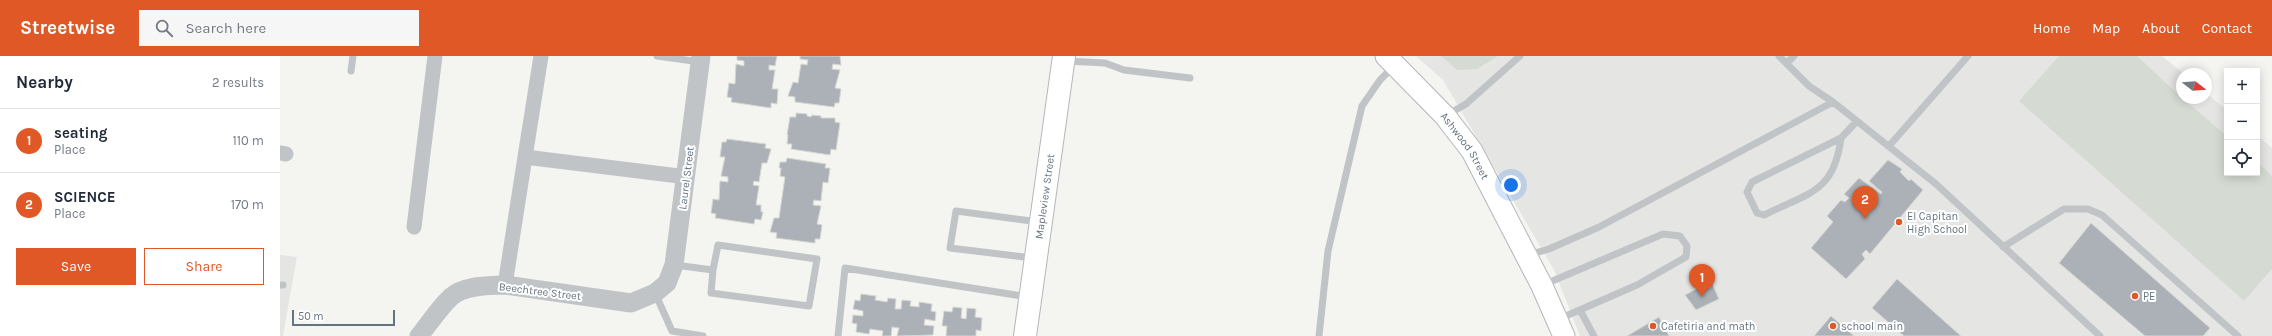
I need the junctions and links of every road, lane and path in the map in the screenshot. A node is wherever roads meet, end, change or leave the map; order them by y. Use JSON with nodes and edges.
{"nodes":[{"id":1,"x":353,"y":56,"type":"edge"},
{"id":2,"x":435,"y":56,"type":"edge"},
{"id":3,"x":541,"y":56,"type":"edge"},
{"id":4,"x":657,"y":56,"type":"edge"},
{"id":5,"x":1520,"y":56,"type":"edge"},
{"id":6,"x":1779,"y":56,"type":"edge"},
{"id":7,"x":1794,"y":56,"type":"edge"},
{"id":8,"x":1968,"y":56,"type":"edge"},
{"id":9,"x":1064,"y":58,"type":"edge"},
{"id":10,"x":700,"y":59,"type":"edge"},
{"id":11,"x":1391,"y":60,"type":"edge"},
{"id":12,"x":1787,"y":63,"type":"junction"},
{"id":13,"x":351,"y":71,"type":"dead end"},
{"id":14,"x":1190,"y":78,"type":"dead end"},
{"id":15,"x":1834,"y":102,"type":"junction"},
{"id":16,"x":1445,"y":116,"type":"junction"},
{"id":17,"x":1857,"y":121,"type":"junction"},
{"id":18,"x":1841,"y":138,"type":"junction"},
{"id":19,"x":1889,"y":146,"type":"junction"},
{"id":20,"x":525,"y":156,"type":"junction"},
{"id":21,"x":687,"y":177,"type":"junction"},
{"id":22,"x":1041,"y":222,"type":"junction"},
{"id":23,"x":414,"y":227,"type":"dead end"},
{"id":24,"x":2003,"y":247,"type":"junction"},
{"id":25,"x":1526,"y":256,"type":"junction"},
{"id":26,"x":1036,"y":259,"type":"junction"},
{"id":27,"x":674,"y":265,"type":"junction"},
{"id":28,"x":713,"y":270,"type":"junction"},
{"id":29,"x":505,"y":285,"type":"junction"},
{"id":30,"x":1542,"y":286,"type":"junction"},
{"id":31,"x":655,"y":293,"type":"junction"},
{"id":32,"x":1030,"y":298,"type":"junction"},
{"id":33,"x":1580,"y":310,"type":"junction"},
{"id":34,"x":1561,"y":328,"type":"edge"},
{"id":35,"x":671,"y":334,"type":"edge"},
{"id":36,"x":419,"y":336,"type":"edge"},
{"id":37,"x":704,"y":336,"type":"edge"},
{"id":38,"x":838,"y":336,"type":"edge"},
{"id":39,"x":1025,"y":336,"type":"edge"},
{"id":40,"x":1319,"y":336,"type":"edge"},
{"id":41,"x":1594,"y":336,"type":"edge"},
{"id":42,"x":2100,"y":336,"type":"edge"},
{"id":43,"x":2238,"y":336,"type":"edge"}],
"edges":[{"from":1,"to":13,"type":"lane"},
{"from":2,"to":23,"type":"street"},
{"from":3,"to":20,"type":"street"},
{"from":4,"to":10,"type":"lane"},
{"from":5,"to":16,"type":"lane"},
{"from":6,"to":12,"type":"lane"},
{"from":7,"to":12,"type":"lane"},
{"from":8,"to":19,"type":"lane"},
{"from":9,"to":14,"type":"lane"},
{"from":9,"to":22,"type":"main road","name":"Mapleview Street"},
{"from":10,"to":21,"type":"street","name":"Laurel Street"},
{"from":11,"to":16,"type":"main road","name":"Ashwood Street"},
{"from":11,"to":40,"type":"lane"},
{"from":12,"to":15,"type":"lane"},
{"from":15,"to":17,"type":"lane"},
{"from":15,"to":25,"type":"lane"},
{"from":16,"to":25,"type":"main road","name":"Ashwood Street"},
{"from":17,"to":18,"type":"lane"},
{"from":17,"to":19,"type":"lane"},
{"from":18,"to":18,"type":"lane"},
{"from":19,"to":24,"type":"lane"},
{"from":20,"to":21,"type":"street"},
{"from":20,"to":29,"type":"street"},
{"from":21,"to":27,"type":"street","name":"Laurel Street"},
{"from":22,"to":26,"type":"main road","name":"Mapleview Street"},
{"from":22,"to":26,"type":"lane"},
{"from":24,"to":42,"type":"lane"},
{"from":24,"to":43,"type":"lane"},
{"from":25,"to":30,"type":"main road","name":"Ashwood Street"},
{"from":26,"to":32,"type":"main road","name":"Mapleview Street"},
{"from":27,"to":28,"type":"lane"},
{"from":27,"to":31,"type":"street","name":"Laurel Street"},
{"from":28,"to":28,"type":"lane"},
{"from":29,"to":31,"type":"street","name":"Beechtree Street"},
{"from":29,"to":36,"type":"street","name":"Beechtree Street"},
{"from":30,"to":33,"type":"lane"},
{"from":30,"to":34,"type":"main road","name":"Ashwood Street"},
{"from":31,"to":35,"type":"lane"},
{"from":32,"to":38,"type":"lane"},
{"from":32,"to":39,"type":"main road","name":"Mapleview Street"},
{"from":33,"to":34,"type":"lane"},
{"from":33,"to":41,"type":"lane"},
{"from":35,"to":37,"type":"lane"}]}
